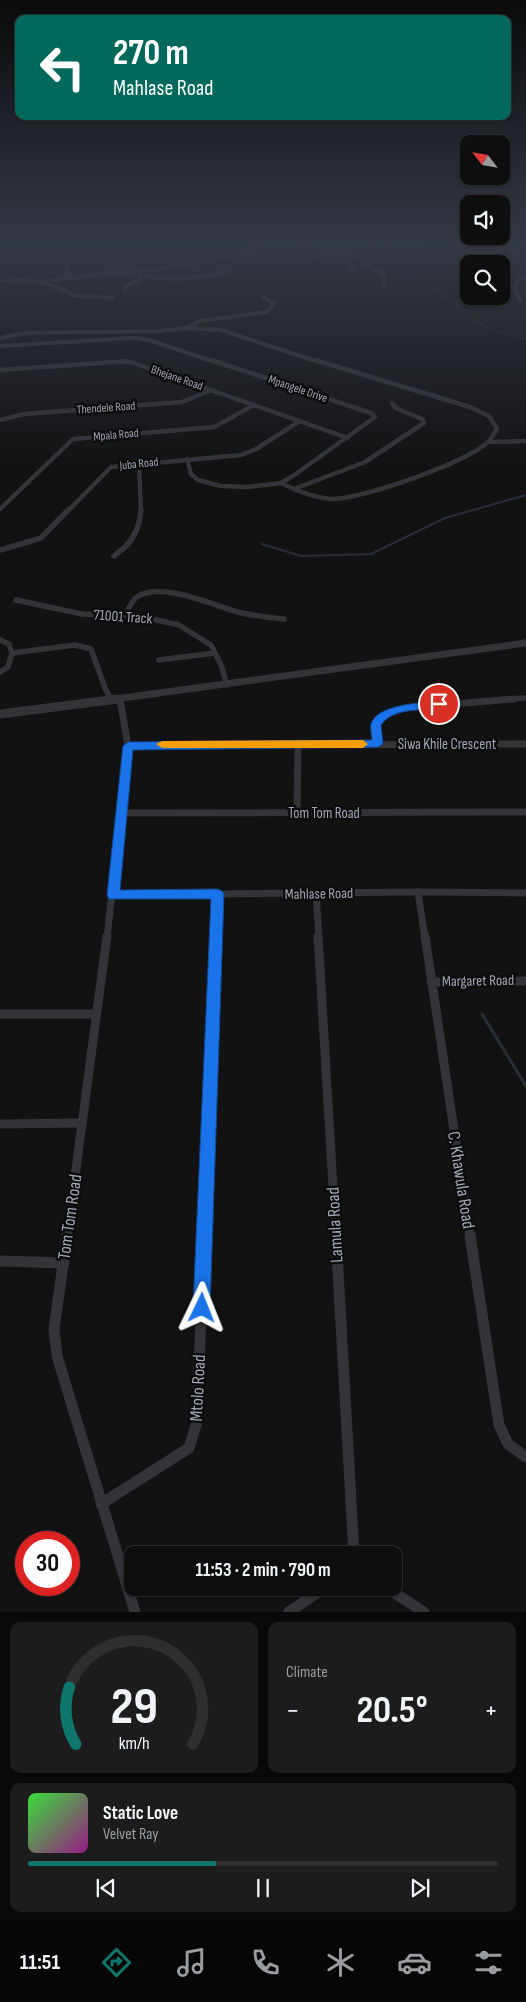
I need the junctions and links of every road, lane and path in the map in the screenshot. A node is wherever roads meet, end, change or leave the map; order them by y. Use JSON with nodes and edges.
{"nodes":[{"id":1,"x":228,"y":317,"type":"edge"},
{"id":2,"x":188,"y":328,"type":"junction"},
{"id":3,"x":0,"y":338,"type":"edge"},
{"id":4,"x":0,"y":346,"type":"edge"},
{"id":5,"x":0,"y":370,"type":"edge"},
{"id":6,"x":211,"y":390,"type":"junction"},
{"id":7,"x":392,"y":402,"type":"dead end"},
{"id":8,"x":254,"y":405,"type":"junction"},
{"id":9,"x":0,"y":420,"type":"edge"},
{"id":10,"x":300,"y":421,"type":"junction"},
{"id":11,"x":348,"y":438,"type":"junction"},
{"id":12,"x":526,"y":441,"type":"edge"},
{"id":13,"x":490,"y":442,"type":"junction"},
{"id":14,"x":188,"y":459,"type":"junction"},
{"id":15,"x":139,"y":463,"type":"junction"},
{"id":16,"x":281,"y":483,"type":"junction"},
{"id":17,"x":294,"y":489,"type":"junction"},
{"id":18,"x":0,"y":509,"type":"edge"},
{"id":19,"x":0,"y":550,"type":"edge"},
{"id":20,"x":114,"y":556,"type":"dead end"},
{"id":21,"x":16,"y":600,"type":"dead end"},
{"id":22,"x":125,"y":616,"type":"junction"},
{"id":23,"x":284,"y":619,"type":"dead end"},
{"id":24,"x":0,"y":640,"type":"edge"},
{"id":25,"x":526,"y":643,"type":"edge"},
{"id":26,"x":12,"y":653,"type":"junction"},
{"id":27,"x":215,"y":653,"type":"junction"},
{"id":28,"x":159,"y":660,"type":"dead end"},
{"id":29,"x":0,"y":672,"type":"edge"},
{"id":30,"x":227,"y":685,"type":"junction"},
{"id":31,"x":526,"y":698,"type":"edge"},
{"id":32,"x":116,"y":699,"type":"junction"},
{"id":33,"x":0,"y":714,"type":"edge"},
{"id":34,"x":378,"y":744,"type":"junction"},
{"id":35,"x":526,"y":744,"type":"edge"},
{"id":36,"x":298,"y":745,"type":"junction"},
{"id":37,"x":128,"y":746,"type":"junction"},
{"id":38,"x":526,"y":812,"type":"edge"},
{"id":39,"x":122,"y":813,"type":"junction"},
{"id":40,"x":298,"y":813,"type":"junction"},
{"id":41,"x":418,"y":892,"type":"junction"},
{"id":42,"x":526,"y":893,"type":"edge"},
{"id":43,"x":217,"y":894,"type":"junction"},
{"id":44,"x":316,"y":894,"type":"junction"},
{"id":45,"x":113,"y":895,"type":"junction"},
{"id":46,"x":526,"y":981,"type":"edge"},
{"id":47,"x":431,"y":982,"type":"junction"},
{"id":48,"x":0,"y":1014,"type":"edge"},
{"id":49,"x":96,"y":1014,"type":"junction"},
{"id":50,"x":82,"y":1123,"type":"junction"},
{"id":51,"x":0,"y":1124,"type":"edge"},
{"id":52,"x":0,"y":1261,"type":"edge"},
{"id":53,"x":64,"y":1263,"type":"junction"},
{"id":54,"x":526,"y":1457,"type":"edge"},
{"id":55,"x":101,"y":1504,"type":"junction"},
{"id":56,"x":353,"y":1546,"type":"edge"},
{"id":57,"x":312,"y":1596,"type":"edge"},
{"id":58,"x":399,"y":1596,"type":"edge"},
{"id":59,"x":135,"y":1612,"type":"edge"},
{"id":60,"x":289,"y":1612,"type":"edge"},
{"id":61,"x":424,"y":1612,"type":"edge"}],
"edges":[{"from":1,"to":2,"type":"street"},
{"from":2,"to":3,"type":"street"},
{"from":2,"to":13,"type":"street"},
{"from":4,"to":11,"type":"street","name":"Mpangele Drive"},
{"from":5,"to":6,"type":"street","name":"Bhejane Road"},
{"from":6,"to":8,"type":"street","name":"Bhejane Road"},
{"from":6,"to":9,"type":"street","name":"Thendele Road"},
{"from":7,"to":17,"type":"street"},
{"from":8,"to":10,"type":"street","name":"Bhejane Road"},
{"from":8,"to":18,"type":"street","name":"Mpala Road"},
{"from":10,"to":11,"type":"street","name":"Bhejane Road"},
{"from":10,"to":14,"type":"street","name":"Juba Road"},
{"from":11,"to":16,"type":"street","name":"Mpangele Drive"},
{"from":12,"to":13,"type":"street"},
{"from":13,"to":17,"type":"street"},
{"from":14,"to":15,"type":"street","name":"Juba Road"},
{"from":14,"to":16,"type":"street","name":"Mpangele Drive"},
{"from":15,"to":19,"type":"street","name":"Juba Road"},
{"from":15,"to":20,"type":"street"},
{"from":16,"to":17,"type":"street"},
{"from":21,"to":22,"type":"street","name":"71001 Track"},
{"from":22,"to":23,"type":"street"},
{"from":22,"to":27,"type":"street","name":"71001 Track"},
{"from":24,"to":26,"type":"street"},
{"from":25,"to":30,"type":"street"},
{"from":26,"to":29,"type":"street"},
{"from":26,"to":32,"type":"street","name":"Tom Tom Road"},
{"from":27,"to":28,"type":"street"},
{"from":27,"to":30,"type":"street","name":"71001 Track"},
{"from":30,"to":32,"type":"street"},
{"from":31,"to":34,"type":"street"},
{"from":32,"to":33,"type":"street"},
{"from":32,"to":37,"type":"street","name":"Tom Tom Road"},
{"from":34,"to":35,"type":"street","name":"Siwa Khile Crescent"},
{"from":34,"to":36,"type":"street","name":"Siwa Khile Crescent"},
{"from":36,"to":37,"type":"street","name":"Siwa Khile Crescent"},
{"from":36,"to":40,"type":"street"},
{"from":37,"to":39,"type":"street","name":"Tom Tom Road"},
{"from":38,"to":40,"type":"street","name":"Tom Tom Road"},
{"from":39,"to":40,"type":"street","name":"Tom Tom Road"},
{"from":39,"to":45,"type":"street","name":"Tom Tom Road"},
{"from":41,"to":42,"type":"street","name":"Mahlase Road"},
{"from":41,"to":44,"type":"street","name":"Mahlase Road"},
{"from":41,"to":47,"type":"street","name":"C. Khawula Road"},
{"from":43,"to":44,"type":"street","name":"Mahlase Road"},
{"from":43,"to":45,"type":"street","name":"Mahlase Road"},
{"from":43,"to":55,"type":"street","name":"Mtolo Road"},
{"from":44,"to":56,"type":"street","name":"Lamula Road"},
{"from":45,"to":49,"type":"street","name":"Tom Tom Road"},
{"from":46,"to":47,"type":"street","name":"Margaret Road"},
{"from":47,"to":54,"type":"street","name":"C. Khawula Road"},
{"from":48,"to":49,"type":"street"},
{"from":49,"to":50,"type":"street","name":"Tom Tom Road"},
{"from":50,"to":51,"type":"street"},
{"from":50,"to":53,"type":"street","name":"Tom Tom Road"},
{"from":52,"to":53,"type":"street"},
{"from":53,"to":55,"type":"street","name":"Tom Tom Road"},
{"from":55,"to":59,"type":"street","name":"Tom Tom Road"},
{"from":57,"to":60,"type":"street"},
{"from":58,"to":61,"type":"street"}]}
